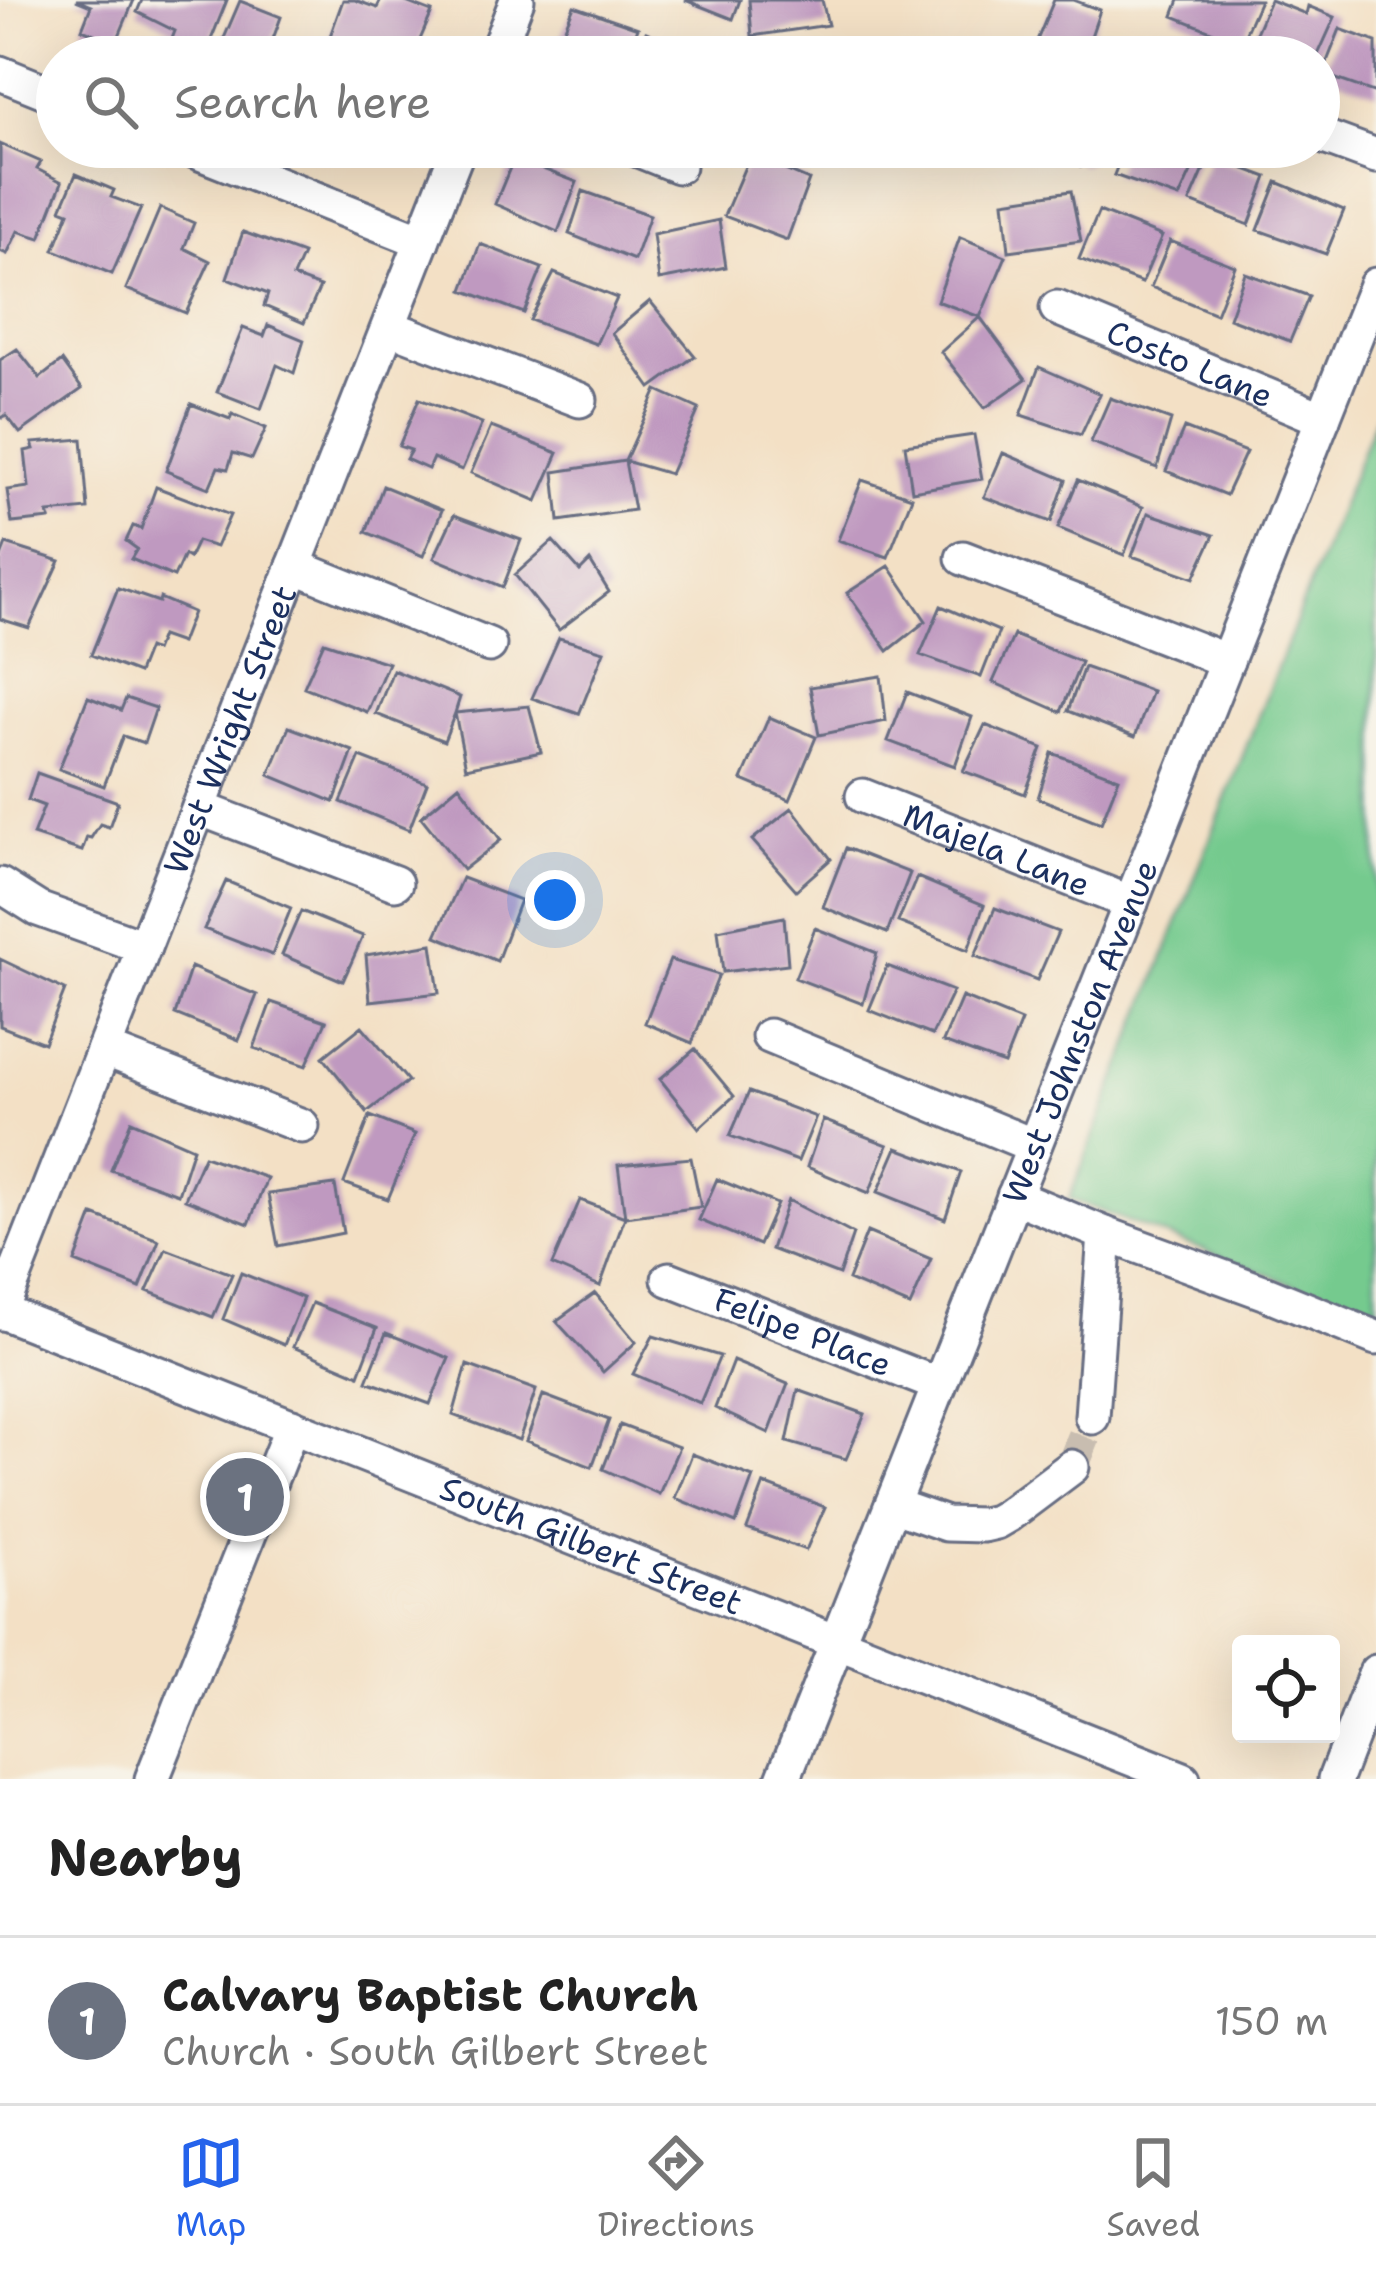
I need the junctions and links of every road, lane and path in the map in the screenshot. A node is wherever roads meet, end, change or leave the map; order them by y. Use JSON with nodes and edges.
{"nodes":[{"id":1,"x":517,"y":0,"type":"edge"},
{"id":2,"x":503,"y":36,"type":"edge"},
{"id":3,"x":0,"y":74,"type":"edge"},
{"id":4,"x":36,"y":88,"type":"edge"},
{"id":5,"x":1340,"y":142,"type":"edge"},
{"id":6,"x":1376,"y":156,"type":"edge"},
{"id":7,"x":238,"y":168,"type":"edge"},
{"id":8,"x":451,"y":168,"type":"edge"},
{"id":9,"x":422,"y":241,"type":"junction"},
{"id":10,"x":1376,"y":285,"type":"edge"},
{"id":11,"x":1057,"y":308,"type":"dead end"},
{"id":12,"x":389,"y":327,"type":"junction"},
{"id":13,"x":580,"y":400,"type":"dead end"},
{"id":14,"x":1323,"y":419,"type":"junction"},
{"id":15,"x":963,"y":557,"type":"dead end"},
{"id":16,"x":295,"y":566,"type":"junction"},
{"id":17,"x":489,"y":645,"type":"dead end"},
{"id":18,"x":1227,"y":661,"type":"junction"},
{"id":19,"x":863,"y":796,"type":"dead end"},
{"id":20,"x":199,"y":808,"type":"junction"},
{"id":21,"x":395,"y":883,"type":"dead end"},
{"id":22,"x":0,"y":885,"type":"edge"},
{"id":23,"x":1131,"y":902,"type":"junction"},
{"id":24,"x":144,"y":947,"type":"junction"},
{"id":25,"x":769,"y":1036,"type":"dead end"},
{"id":26,"x":104,"y":1049,"type":"junction"},
{"id":27,"x":302,"y":1126,"type":"dead end"},
{"id":28,"x":1034,"y":1145,"type":"junction"},
{"id":29,"x":1014,"y":1196,"type":"junction"},
{"id":30,"x":1105,"y":1234,"type":"junction"},
{"id":31,"x":669,"y":1280,"type":"dead end"},
{"id":32,"x":0,"y":1312,"type":"edge"},
{"id":33,"x":1376,"y":1338,"type":"edge"},
{"id":34,"x":939,"y":1385,"type":"junction"},
{"id":35,"x":1092,"y":1417,"type":"tunnel mouth"},
{"id":36,"x":292,"y":1426,"type":"junction"},
{"id":37,"x":1072,"y":1467,"type":"tunnel mouth"},
{"id":38,"x":892,"y":1505,"type":"junction"},
{"id":39,"x":838,"y":1642,"type":"junction"},
{"id":40,"x":1376,"y":1672,"type":"edge"},
{"id":41,"x":1161,"y":1775,"type":"edge"},
{"id":42,"x":152,"y":1779,"type":"edge"},
{"id":43,"x":783,"y":1779,"type":"edge"},
{"id":44,"x":1335,"y":1779,"type":"edge"}],
"edges":[{"from":1,"to":2,"type":"street"},
{"from":3,"to":4,"type":"street"},
{"from":5,"to":6,"type":"street"},
{"from":7,"to":9,"type":"street"},
{"from":8,"to":9,"type":"street","name":"West Wright Street"},
{"from":9,"to":12,"type":"street","name":"West Wright Street"},
{"from":10,"to":14,"type":"street","name":"West Johnston Avenue"},
{"from":11,"to":14,"type":"street","name":"Costo Lane"},
{"from":12,"to":13,"type":"street"},
{"from":12,"to":16,"type":"street","name":"West Wright Street"},
{"from":14,"to":18,"type":"street","name":"West Johnston Avenue"},
{"from":15,"to":18,"type":"street"},
{"from":16,"to":17,"type":"street"},
{"from":16,"to":20,"type":"street","name":"West Wright Street"},
{"from":18,"to":23,"type":"street","name":"West Johnston Avenue"},
{"from":19,"to":23,"type":"street","name":"Majela Lane"},
{"from":20,"to":21,"type":"street"},
{"from":20,"to":24,"type":"street","name":"West Wright Street"},
{"from":22,"to":24,"type":"street"},
{"from":23,"to":28,"type":"street","name":"West Johnston Avenue"},
{"from":24,"to":26,"type":"street","name":"West Wright Street"},
{"from":25,"to":28,"type":"street"},
{"from":26,"to":27,"type":"street"},
{"from":26,"to":32,"type":"street","name":"West Wright Street"},
{"from":28,"to":29,"type":"street","name":"West Johnston Avenue"},
{"from":29,"to":30,"type":"street"},
{"from":29,"to":34,"type":"street","name":"West Johnston Avenue"},
{"from":30,"to":33,"type":"street"},
{"from":30,"to":35,"type":"street"},
{"from":31,"to":34,"type":"street","name":"Felipe Place"},
{"from":32,"to":36,"type":"street","name":"South Gilbert Street"},
{"from":34,"to":38,"type":"street","name":"West Johnston Avenue"},
{"from":36,"to":39,"type":"street","name":"South Gilbert Street"},
{"from":36,"to":42,"type":"street"},
{"from":37,"to":38,"type":"street"},
{"from":38,"to":39,"type":"street","name":"West Johnston Avenue"},
{"from":39,"to":41,"type":"street","name":"South Gilbert Street"},
{"from":39,"to":43,"type":"street","name":"West Johnston Avenue"},
{"from":40,"to":44,"type":"street"}]}
